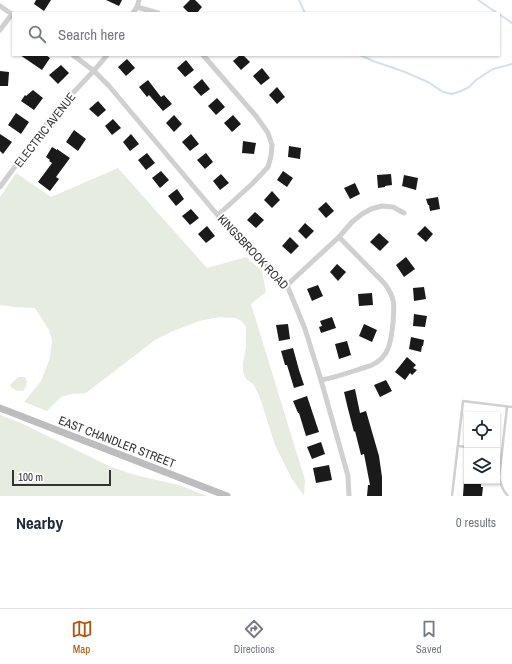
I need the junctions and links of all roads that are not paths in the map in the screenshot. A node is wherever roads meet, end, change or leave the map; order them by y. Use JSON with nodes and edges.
{"nodes":[{"id":1,"x":139,"y":0,"type":"edge"},
{"id":2,"x":0,"y":6,"type":"edge"},
{"id":3,"x":137,"y":7,"type":"junction"},
{"id":4,"x":134,"y":12,"type":"edge"},
{"id":5,"x":154,"y":12,"type":"edge"},
{"id":6,"x":12,"y":15,"type":"edge"},
{"id":7,"x":0,"y":30,"type":"edge"},
{"id":8,"x":74,"y":56,"type":"edge"},
{"id":9,"x":106,"y":56,"type":"edge"},
{"id":10,"x":204,"y":56,"type":"edge"},
{"id":11,"x":94,"y":71,"type":"junction"},
{"id":12,"x":0,"y":187,"type":"edge"},
{"id":13,"x":404,"y":213,"type":"dead end"},
{"id":14,"x":218,"y":215,"type":"junction"},
{"id":15,"x":339,"y":237,"type":"junction"},
{"id":16,"x":287,"y":285,"type":"junction"},
{"id":17,"x":321,"y":380,"type":"junction"},
{"id":18,"x":507,"y":407,"type":"junction"},
{"id":19,"x":512,"y":407,"type":"edge"},
{"id":20,"x":0,"y":408,"type":"edge"},
{"id":21,"x":458,"y":446,"type":"junction"},
{"id":22,"x":464,"y":447,"type":"edge"},
{"id":23,"x":502,"y":451,"type":"joint"},
{"id":24,"x":227,"y":496,"type":"edge"},
{"id":25,"x":349,"y":496,"type":"edge"},
{"id":26,"x":452,"y":496,"type":"edge"},
{"id":27,"x":508,"y":496,"type":"edge"}],
"edges":[{"from":1,"to":3,"type":"street"},
{"from":2,"to":6,"type":"street"},
{"from":3,"to":4,"type":"street"},
{"from":3,"to":5,"type":"street"},
{"from":6,"to":7,"type":"street"},
{"from":8,"to":11,"type":"street","name":"KINGSBROOK ROAD"},
{"from":9,"to":11,"type":"street","name":"ELECTRIC AVENUE"},
{"from":10,"to":14,"type":"street"},
{"from":11,"to":12,"type":"street","name":"ELECTRIC AVENUE"},
{"from":11,"to":14,"type":"street","name":"KINGSBROOK ROAD"},
{"from":13,"to":15,"type":"street"},
{"from":14,"to":16,"type":"street","name":"KINGSBROOK ROAD"},
{"from":15,"to":16,"type":"street"},
{"from":15,"to":17,"type":"street"},
{"from":16,"to":17,"type":"street","name":"KINGSBROOK ROAD"},
{"from":17,"to":25,"type":"street","name":"KINGSBROOK ROAD"},
{"from":18,"to":19,"type":"lane"},
{"from":18,"to":21,"type":"lane"},
{"from":18,"to":23,"type":"lane"},
{"from":20,"to":24,"type":"street","name":"EAST CHANDLER STREET"},
{"from":21,"to":22,"type":"lane"},
{"from":21,"to":26,"type":"lane"},
{"from":23,"to":27,"type":"lane"}]}
